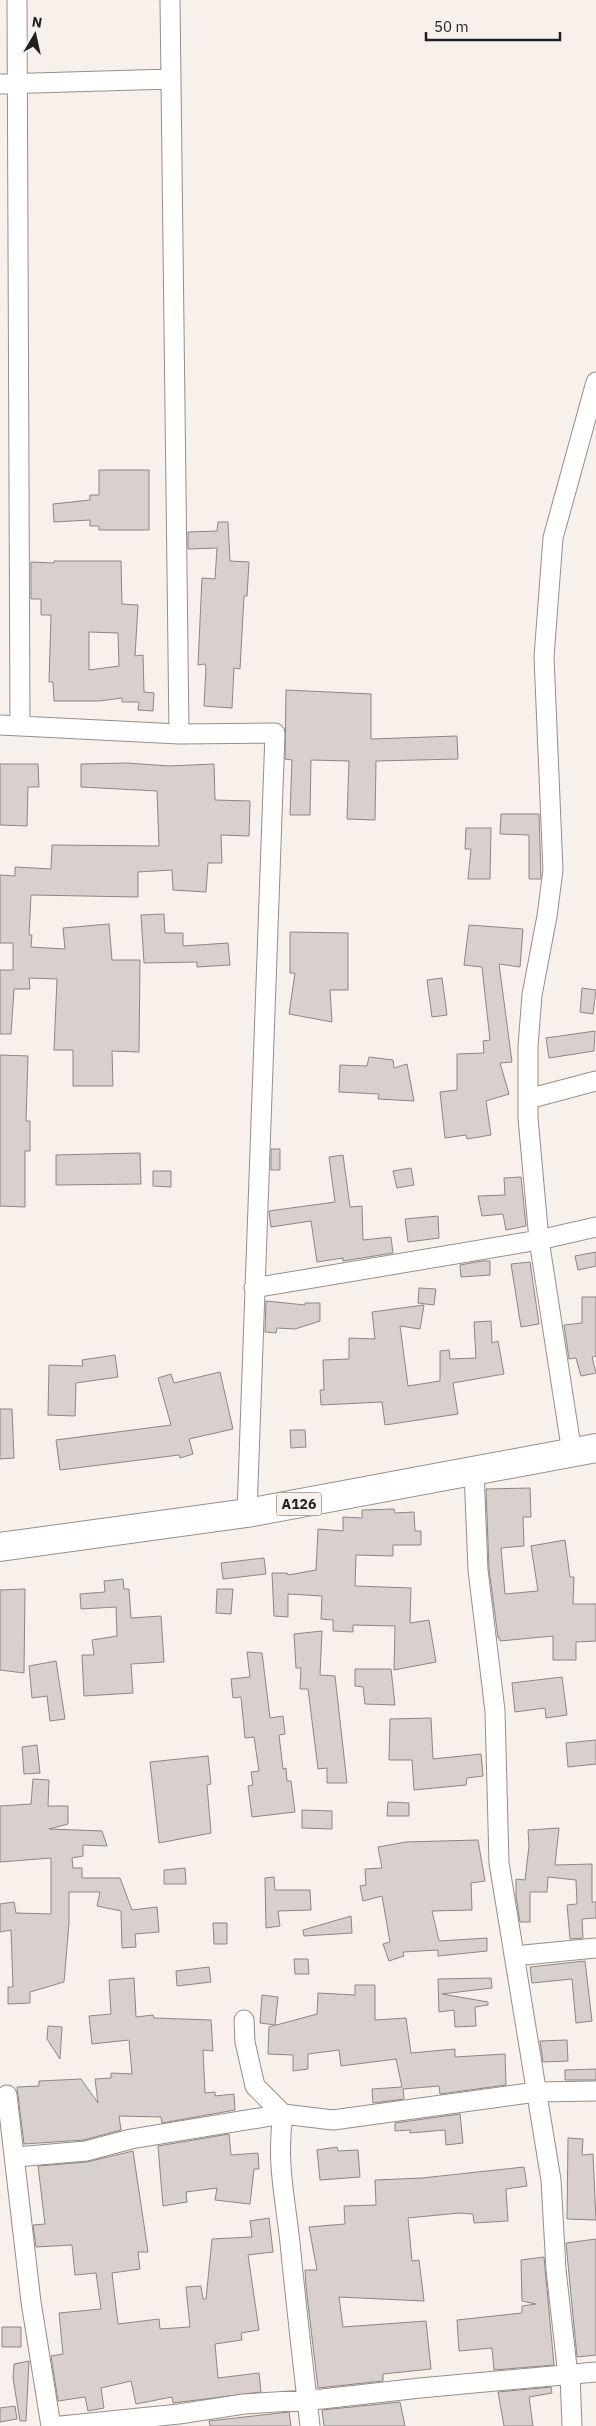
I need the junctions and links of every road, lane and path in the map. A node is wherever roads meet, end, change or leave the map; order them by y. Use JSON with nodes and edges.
{"nodes":[{"id":1,"x":17,"y":0,"type":"edge"},
{"id":2,"x":170,"y":0,"type":"edge"},
{"id":3,"x":171,"y":79,"type":"junction"},
{"id":4,"x":9,"y":84,"type":"edge"},
{"id":5,"x":596,"y":382,"type":"edge"},
{"id":6,"x":0,"y":725,"type":"edge"},
{"id":7,"x":20,"y":725,"type":"junction"},
{"id":8,"x":179,"y":734,"type":"junction"},
{"id":9,"x":596,"y":1081,"type":"edge"},
{"id":10,"x":528,"y":1099,"type":"junction"},
{"id":11,"x":596,"y":1227,"type":"edge"},
{"id":12,"x":539,"y":1240,"type":"junction"},
{"id":13,"x":254,"y":1288,"type":"junction"},
{"id":14,"x":584,"y":1451,"type":"edge"},
{"id":15,"x":474,"y":1472,"type":"junction"},
{"id":16,"x":247,"y":1513,"type":"junction"},
{"id":17,"x":0,"y":1547,"type":"edge"},
{"id":18,"x":596,"y":1948,"type":"edge"},
{"id":19,"x":514,"y":1956,"type":"junction"},
{"id":20,"x":244,"y":2020,"type":"dead end"},
{"id":21,"x":596,"y":2091,"type":"edge"},
{"id":22,"x":536,"y":2092,"type":"junction"},
{"id":23,"x":8,"y":2095,"type":"dead end"},
{"id":24,"x":282,"y":2114,"type":"junction"},
{"id":25,"x":16,"y":2157,"type":"junction"},
{"id":26,"x":596,"y":2372,"type":"edge"},
{"id":27,"x":570,"y":2375,"type":"junction"},
{"id":28,"x":306,"y":2399,"type":"junction"},
{"id":29,"x":51,"y":2426,"type":"edge"},
{"id":30,"x":61,"y":2426,"type":"edge"},
{"id":31,"x":310,"y":2426,"type":"edge"},
{"id":32,"x":572,"y":2426,"type":"edge"}],
"edges":[{"from":1,"to":4,"type":"street"},
{"from":2,"to":3,"type":"street"},
{"from":3,"to":4,"type":"street"},
{"from":3,"to":8,"type":"street"},
{"from":4,"to":7,"type":"street"},
{"from":5,"to":10,"type":"street"},
{"from":6,"to":7,"type":"street"},
{"from":7,"to":8,"type":"street"},
{"from":8,"to":13,"type":"street"},
{"from":9,"to":10,"type":"street"},
{"from":10,"to":12,"type":"street"},
{"from":11,"to":12,"type":"street"},
{"from":12,"to":13,"type":"street"},
{"from":12,"to":14,"type":"street"},
{"from":13,"to":16,"type":"street"},
{"from":14,"to":15,"type":"highway","number":"A126"},
{"from":15,"to":16,"type":"highway","number":"A126"},
{"from":15,"to":19,"type":"street"},
{"from":16,"to":17,"type":"highway","number":"A126"},
{"from":18,"to":19,"type":"street"},
{"from":19,"to":22,"type":"street"},
{"from":20,"to":24,"type":"street"},
{"from":21,"to":22,"type":"street"},
{"from":22,"to":24,"type":"street"},
{"from":22,"to":27,"type":"street"},
{"from":23,"to":25,"type":"street"},
{"from":24,"to":25,"type":"street"},
{"from":24,"to":28,"type":"street"},
{"from":25,"to":29,"type":"street"},
{"from":26,"to":27,"type":"street"},
{"from":27,"to":28,"type":"street"},
{"from":27,"to":32,"type":"street"},
{"from":28,"to":30,"type":"street"},
{"from":28,"to":31,"type":"street"}]}
